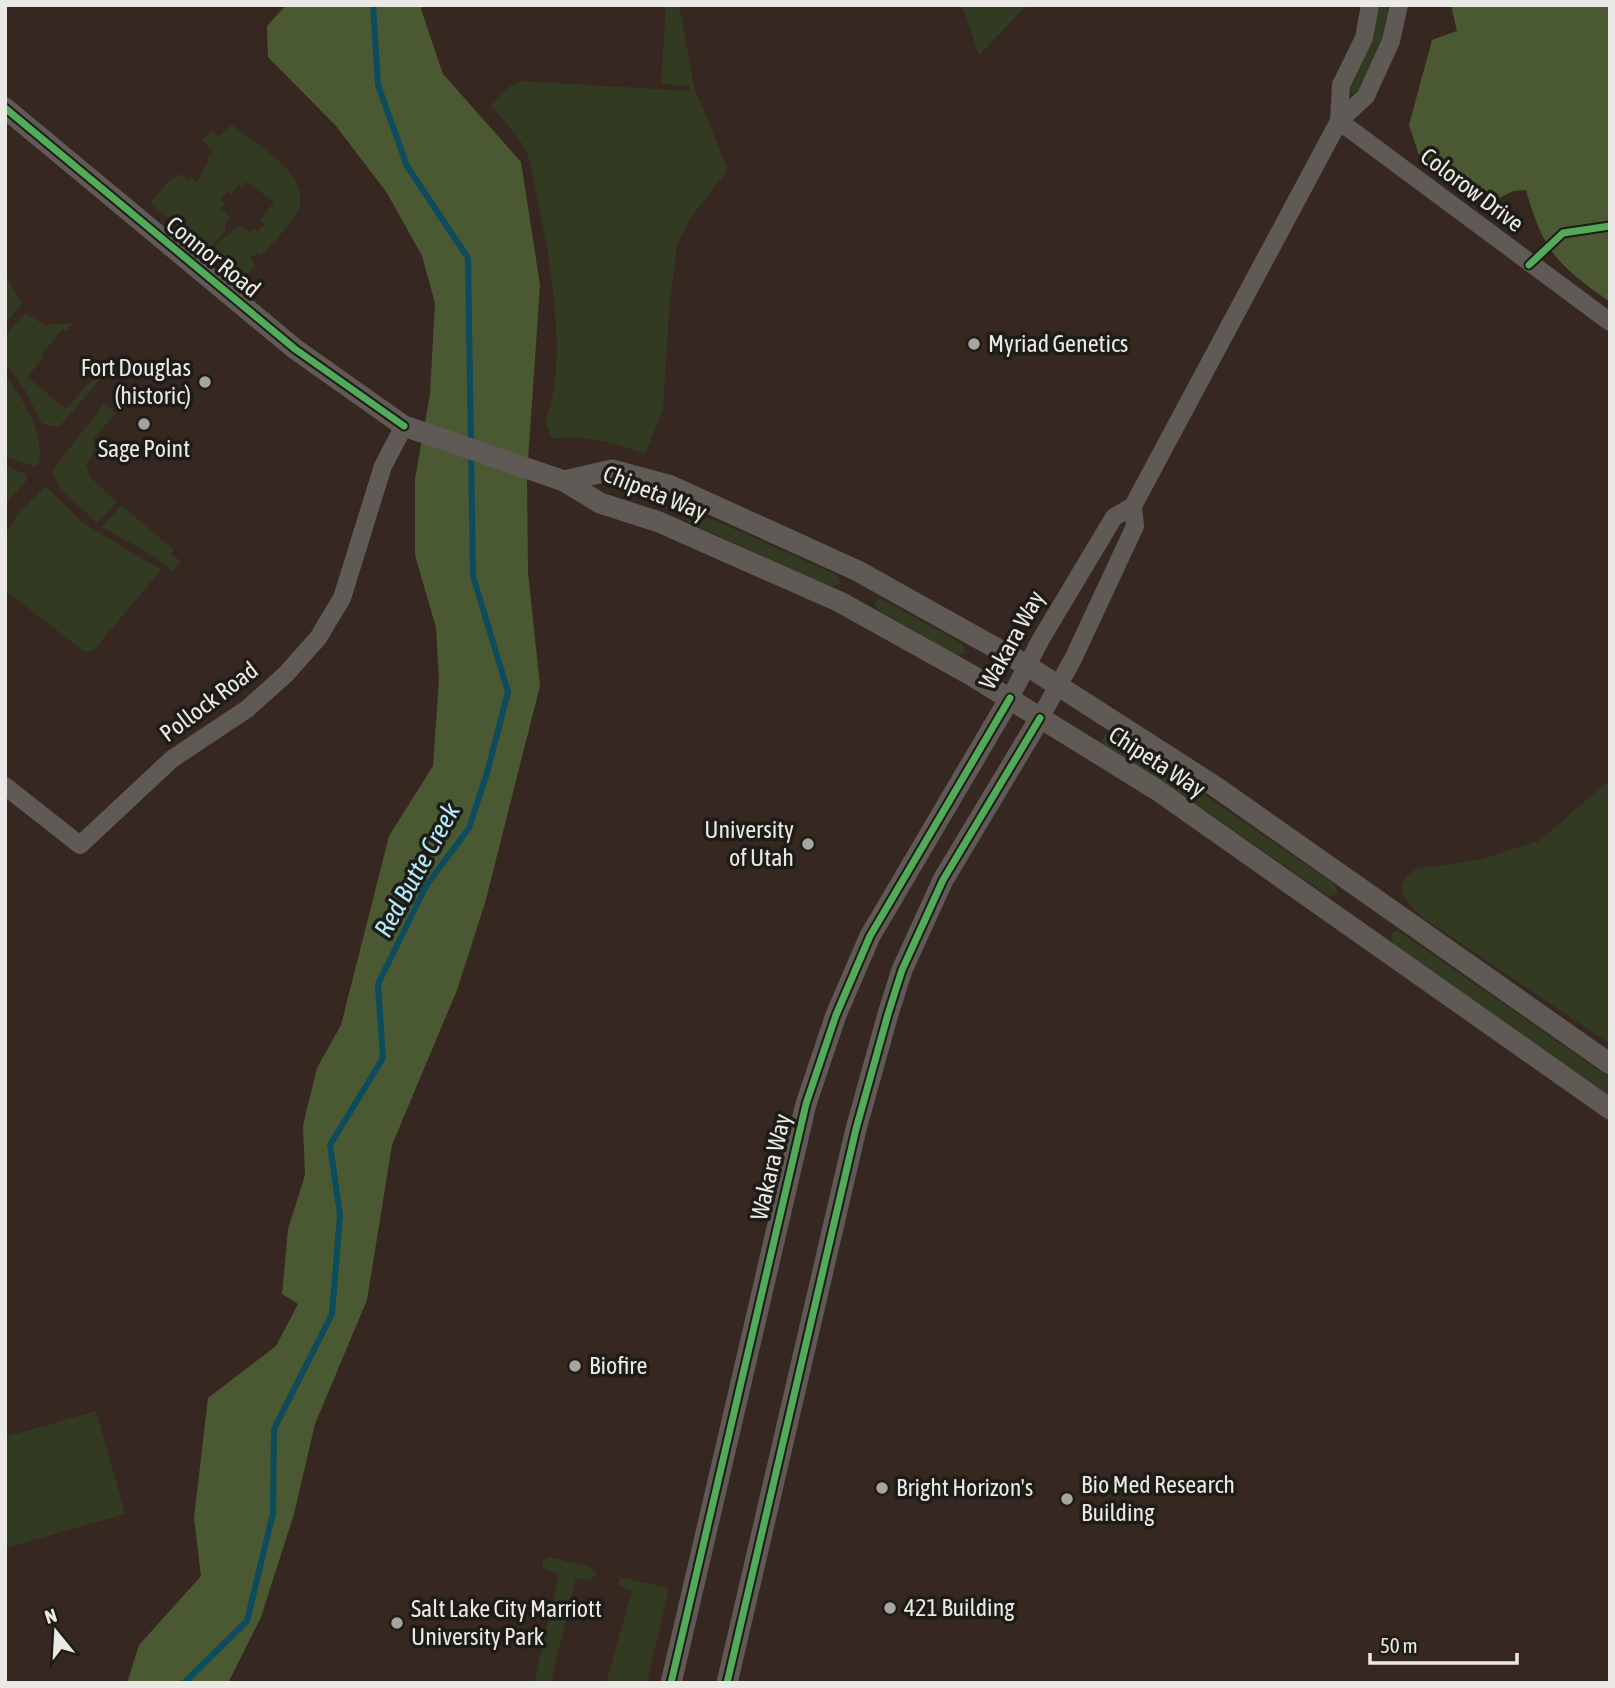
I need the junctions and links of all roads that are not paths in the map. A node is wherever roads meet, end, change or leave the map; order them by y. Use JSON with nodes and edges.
{"nodes":[{"id":1,"x":1370,"y":5,"type":"edge"},
{"id":2,"x":1399,"y":5,"type":"edge"},
{"id":3,"x":5,"y":107,"type":"edge"},
{"id":4,"x":1339,"y":121,"type":"junction"},
{"id":5,"x":1610,"y":322,"type":"edge"},
{"id":6,"x":404,"y":426,"type":"junction"},
{"id":7,"x":565,"y":481,"type":"junction"},
{"id":8,"x":1133,"y":506,"type":"junction"},
{"id":9,"x":1026,"y":666,"type":"junction"},
{"id":10,"x":1058,"y":687,"type":"junction"},
{"id":11,"x":1010,"y":698,"type":"junction"},
{"id":12,"x":1040,"y":718,"type":"junction"},
{"id":13,"x":5,"y":786,"type":"edge"},
{"id":14,"x":1610,"y":1064,"type":"edge"},
{"id":15,"x":1610,"y":1109,"type":"edge"},
{"id":16,"x":671,"y":1683,"type":"edge"},
{"id":17,"x":727,"y":1683,"type":"edge"}],
"edges":[{"from":1,"to":4,"type":"street","name":"Wakara Way"},
{"from":2,"to":4,"type":"street","name":"Wakara Way"},
{"from":3,"to":6,"type":"street","name":"Connor Road"},
{"from":4,"to":5,"type":"street","name":"Colorow Drive"},
{"from":4,"to":8,"type":"street","name":"Wakara Way"},
{"from":6,"to":7,"type":"street","name":"Connor Road"},
{"from":6,"to":13,"type":"street","name":"Pollock Road"},
{"from":7,"to":9,"type":"street","name":"Chipeta Way"},
{"from":7,"to":11,"type":"street","name":"Chipeta Way"},
{"from":8,"to":9,"type":"street","name":"Wakara Way"},
{"from":8,"to":10,"type":"street","name":"Wakara Way"},
{"from":9,"to":10,"type":"street","name":"Chipeta Way"},
{"from":9,"to":11,"type":"street","name":"Wakara Way"},
{"from":10,"to":12,"type":"street","name":"Wakara Way"},
{"from":10,"to":14,"type":"street","name":"Chipeta Way"},
{"from":11,"to":12,"type":"street","name":"Chipeta Way"},
{"from":11,"to":16,"type":"street","name":"Wakara Way"},
{"from":12,"to":15,"type":"street","name":"Chipeta Way"},
{"from":12,"to":17,"type":"street","name":"Wakara Way"}]}
